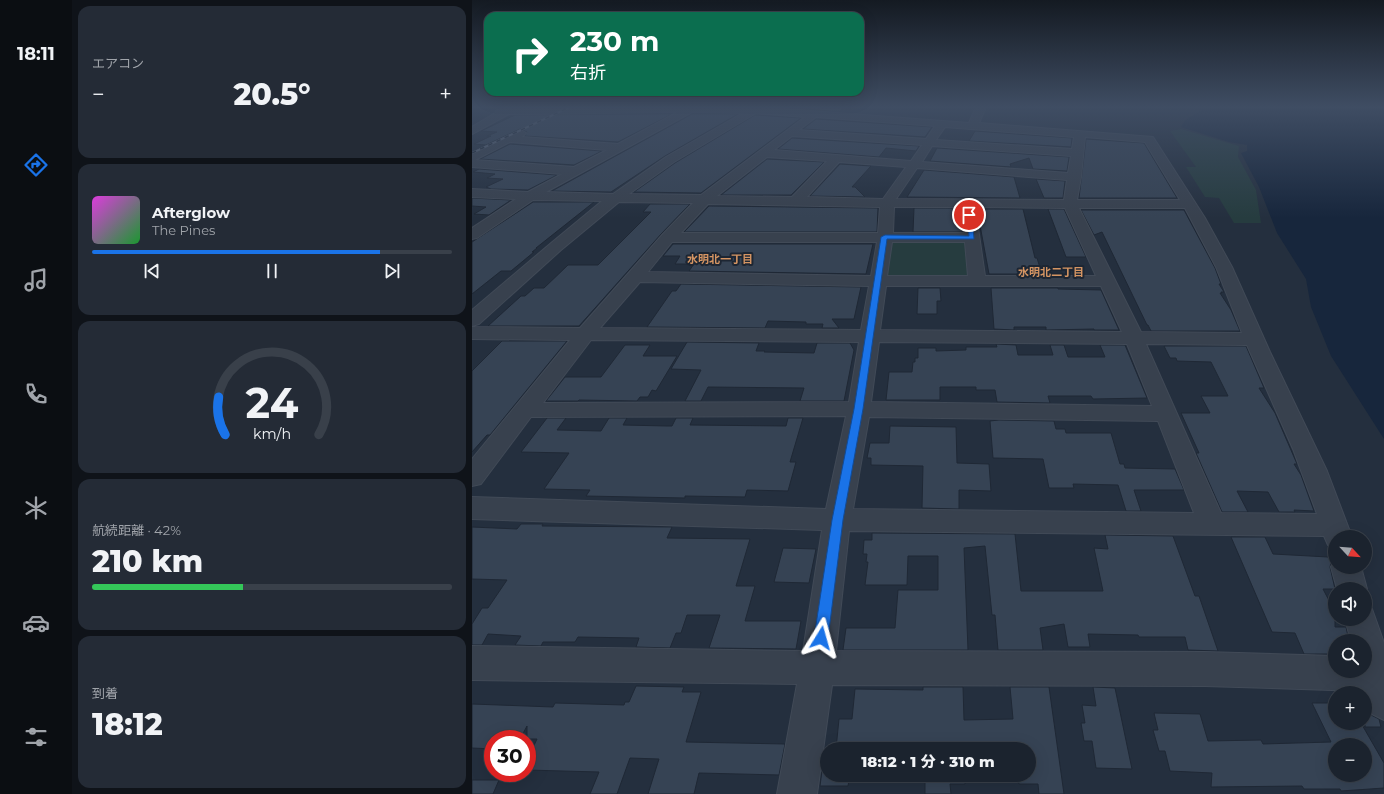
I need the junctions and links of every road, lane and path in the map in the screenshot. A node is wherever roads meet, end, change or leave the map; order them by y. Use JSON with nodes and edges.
{"nodes":[{"id":1,"x":497,"y":144,"type":"edge"},
{"id":2,"x":577,"y":144,"type":"edge"},
{"id":3,"x":624,"y":144,"type":"edge"},
{"id":4,"x":697,"y":144,"type":"edge"},
{"id":5,"x":777,"y":144,"type":"edge"},
{"id":6,"x":928,"y":144,"type":"edge"},
{"id":7,"x":945,"y":144,"type":"edge"},
{"id":8,"x":1079,"y":144,"type":"edge"},
{"id":9,"x":1152,"y":144,"type":"edge"},
{"id":10,"x":618,"y":147,"type":"junction"},
{"id":11,"x":765,"y":153,"type":"junction"},
{"id":12,"x":1078,"y":153,"type":"junction"},
{"id":13,"x":472,"y":156,"type":"edge"},
{"id":14,"x":837,"y":158,"type":"junction"},
{"id":15,"x":472,"y":163,"type":"edge"},
{"id":16,"x":914,"y":164,"type":"junction"},
{"id":17,"x":576,"y":170,"type":"junction"},
{"id":18,"x":1075,"y":177,"type":"junction"},
{"id":19,"x":472,"y":193,"type":"edge"},
{"id":20,"x":530,"y":196,"type":"junction"},
{"id":21,"x":616,"y":198,"type":"junction"},
{"id":22,"x":705,"y":199,"type":"junction"},
{"id":23,"x":796,"y":201,"type":"junction"},
{"id":24,"x":887,"y":203,"type":"junction"},
{"id":25,"x":968,"y":203,"type":"junction"},
{"id":26,"x":1070,"y":203,"type":"junction"},
{"id":27,"x":1189,"y":204,"type":"junction"},
{"id":28,"x":472,"y":235,"type":"edge"},
{"id":29,"x":668,"y":237,"type":"junction"},
{"id":30,"x":885,"y":237,"type":"junction"},
{"id":31,"x":972,"y":238,"type":"junction"},
{"id":32,"x":635,"y":277,"type":"junction"},
{"id":33,"x":878,"y":281,"type":"junction"},
{"id":34,"x":977,"y":281,"type":"junction"},
{"id":35,"x":1107,"y":281,"type":"junction"},
{"id":36,"x":472,"y":320,"type":"edge"},
{"id":37,"x":472,"y":333,"type":"edge"},
{"id":38,"x":585,"y":334,"type":"junction"},
{"id":39,"x":870,"y":335,"type":"junction"},
{"id":40,"x":1134,"y":338,"type":"junction"},
{"id":41,"x":1253,"y":338,"type":"junction"},
{"id":42,"x":859,"y":409,"type":"junction"},
{"id":43,"x":525,"y":410,"type":"junction"},
{"id":44,"x":1166,"y":414,"type":"junction"},
{"id":45,"x":472,"y":477,"type":"edge"},
{"id":46,"x":472,"y":508,"type":"edge"},
{"id":47,"x":837,"y":520,"type":"junction"},
{"id":48,"x":1212,"y":523,"type":"junction"},
{"id":49,"x":1328,"y":530,"type":"edge"},
{"id":50,"x":1336,"y":530,"type":"edge"},
{"id":51,"x":1363,"y":626,"type":"edge"},
{"id":52,"x":472,"y":664,"type":"edge"},
{"id":53,"x":817,"y":668,"type":"junction"},
{"id":54,"x":1380,"y":688,"type":"edge"},
{"id":55,"x":797,"y":794,"type":"edge"}],
"edges":[{"from":1,"to":13,"type":"street"},
{"from":2,"to":10,"type":"street"},
{"from":3,"to":10,"type":"street"},
{"from":4,"to":21,"type":"street"},
{"from":5,"to":11,"type":"street"},
{"from":6,"to":16,"type":"street"},
{"from":7,"to":12,"type":"street"},
{"from":8,"to":12,"type":"street"},
{"from":9,"to":27,"type":"street"},
{"from":10,"to":17,"type":"street"},
{"from":11,"to":14,"type":"street"},
{"from":11,"to":22,"type":"street"},
{"from":12,"to":18,"type":"street"},
{"from":14,"to":16,"type":"street"},
{"from":14,"to":23,"type":"street"},
{"from":15,"to":17,"type":"street"},
{"from":16,"to":18,"type":"street"},
{"from":16,"to":24,"type":"street"},
{"from":17,"to":20,"type":"street"},
{"from":18,"to":26,"type":"street"},
{"from":19,"to":20,"type":"street"},
{"from":20,"to":21,"type":"street"},
{"from":20,"to":28,"type":"street"},
{"from":21,"to":22,"type":"street"},
{"from":21,"to":36,"type":"street"},
{"from":22,"to":23,"type":"street"},
{"from":22,"to":29,"type":"street"},
{"from":23,"to":24,"type":"street"},
{"from":24,"to":25,"type":"street"},
{"from":24,"to":30,"type":"street"},
{"from":25,"to":26,"type":"street"},
{"from":25,"to":31,"type":"street"},
{"from":26,"to":27,"type":"street"},
{"from":26,"to":35,"type":"street"},
{"from":27,"to":41,"type":"street"},
{"from":29,"to":30,"type":"street"},
{"from":29,"to":32,"type":"street"},
{"from":30,"to":31,"type":"street"},
{"from":30,"to":33,"type":"street"},
{"from":31,"to":34,"type":"street"},
{"from":32,"to":33,"type":"street"},
{"from":32,"to":38,"type":"street"},
{"from":33,"to":34,"type":"street"},
{"from":33,"to":39,"type":"street"},
{"from":34,"to":35,"type":"street"},
{"from":35,"to":40,"type":"street"},
{"from":37,"to":38,"type":"street"},
{"from":38,"to":39,"type":"street"},
{"from":38,"to":43,"type":"street"},
{"from":39,"to":40,"type":"street"},
{"from":39,"to":42,"type":"street"},
{"from":40,"to":41,"type":"street"},
{"from":40,"to":44,"type":"street"},
{"from":41,"to":50,"type":"street"},
{"from":42,"to":43,"type":"street"},
{"from":42,"to":44,"type":"street"},
{"from":42,"to":47,"type":"street"},
{"from":43,"to":45,"type":"street"},
{"from":44,"to":48,"type":"street"},
{"from":46,"to":47,"type":"street"},
{"from":47,"to":48,"type":"street"},
{"from":47,"to":53,"type":"street"},
{"from":48,"to":49,"type":"street"},
{"from":51,"to":54,"type":"street"},
{"from":52,"to":53,"type":"street"},
{"from":53,"to":54,"type":"street"},
{"from":53,"to":55,"type":"street"}]}
